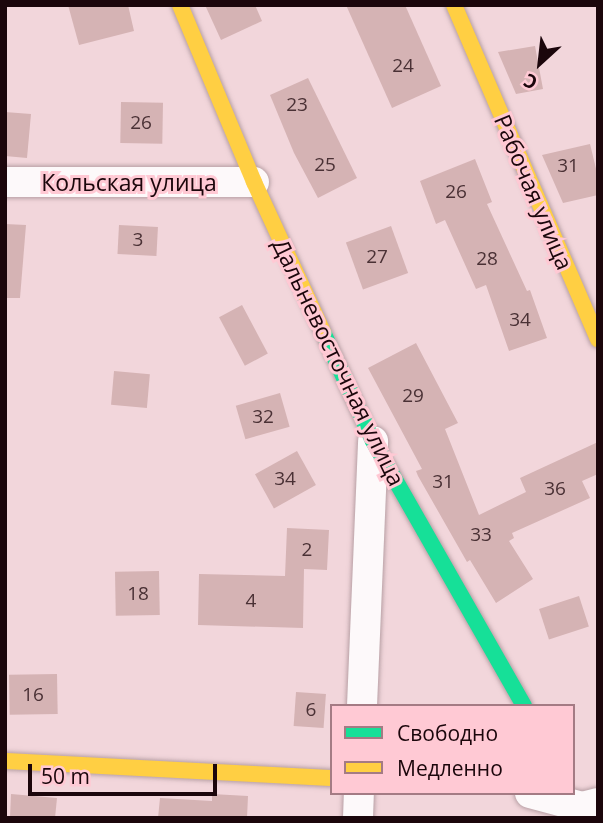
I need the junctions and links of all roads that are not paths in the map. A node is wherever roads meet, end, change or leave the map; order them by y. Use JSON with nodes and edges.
{"nodes":[{"id":1,"x":180,"y":5,"type":"edge"},
{"id":2,"x":454,"y":5,"type":"edge"},
{"id":3,"x":5,"y":182,"type":"edge"},
{"id":4,"x":254,"y":182,"type":"junction"},
{"id":5,"x":598,"y":339,"type":"edge"},
{"id":6,"x":373,"y":441,"type":"junction"},
{"id":7,"x":362,"y":704,"type":"edge"},
{"id":8,"x":523,"y":704,"type":"edge"},
{"id":9,"x":5,"y":761,"type":"edge"},
{"id":10,"x":330,"y":778,"type":"edge"},
{"id":11,"x":359,"y":795,"type":"edge"},
{"id":12,"x":539,"y":795,"type":"edge"},
{"id":13,"x":585,"y":805,"type":"edge"},
{"id":14,"x":358,"y":818,"type":"edge"}],
"edges":[{"from":1,"to":4,"type":"street","name":"Дальневосточная улица"},
{"from":2,"to":5,"type":"street","name":"Рабочая улица"},
{"from":3,"to":4,"type":"street","name":"Кольская улица"},
{"from":4,"to":6,"type":"street","name":"Дальневосточная улица"},
{"from":6,"to":7,"type":"street"},
{"from":6,"to":8,"type":"street","name":"Дальневосточная улица"},
{"from":9,"to":10,"type":"street"},
{"from":11,"to":14,"type":"street"},
{"from":12,"to":13,"type":"street"}]}
